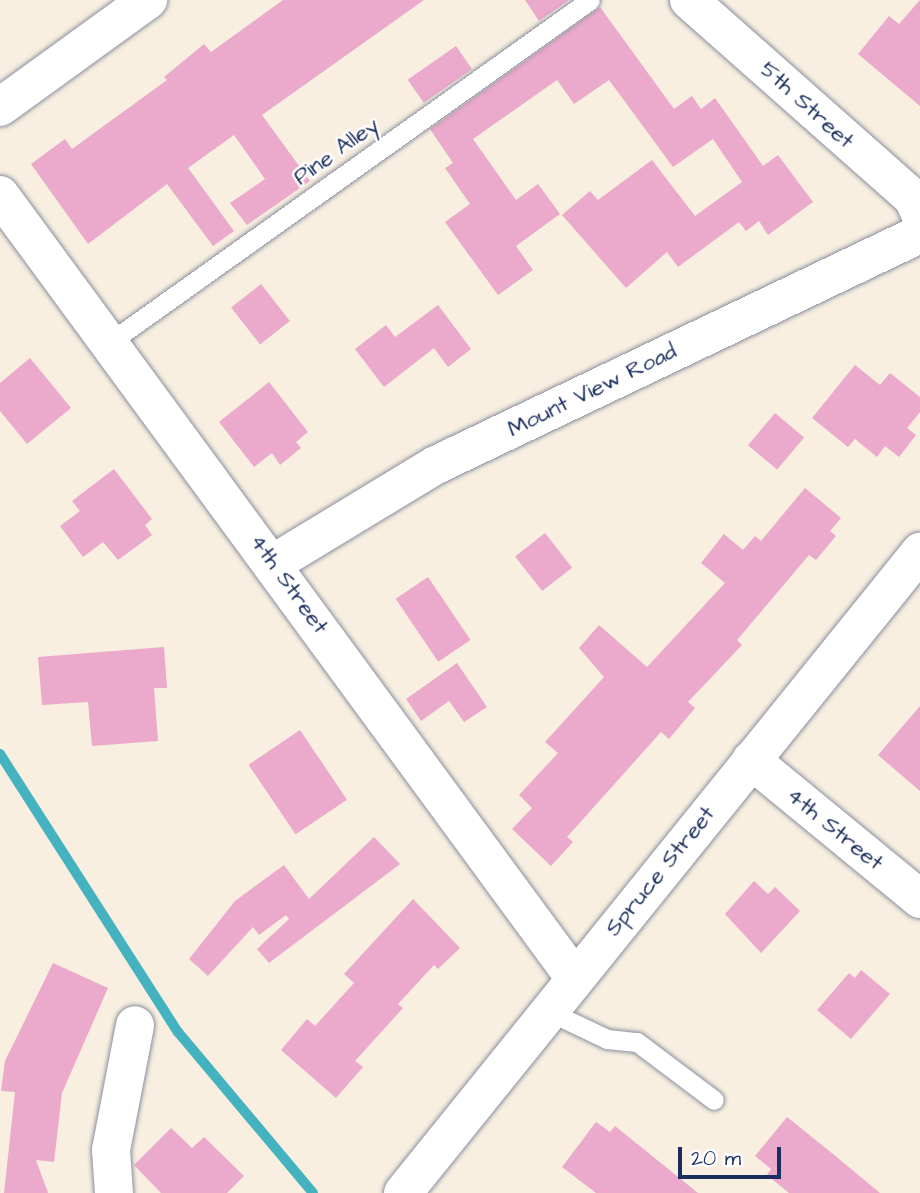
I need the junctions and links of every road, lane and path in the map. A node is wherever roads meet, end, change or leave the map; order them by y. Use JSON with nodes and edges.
{"nodes":[{"id":1,"x":148,"y":0,"type":"edge"},
{"id":2,"x":590,"y":0,"type":"edge"},
{"id":3,"x":689,"y":0,"type":"edge"},
{"id":4,"x":0,"y":107,"type":"edge"},
{"id":5,"x":0,"y":195,"type":"edge"},
{"id":6,"x":920,"y":214,"type":"edge"},
{"id":7,"x":920,"y":234,"type":"edge"},
{"id":8,"x":110,"y":342,"type":"junction"},
{"id":9,"x":920,"y":552,"type":"edge"},
{"id":10,"x":274,"y":563,"type":"junction"},
{"id":11,"x":751,"y":760,"type":"junction"},
{"id":12,"x":920,"y":899,"type":"edge"},
{"id":13,"x":574,"y":977,"type":"junction"},
{"id":14,"x":548,"y":1011,"type":"junction"},
{"id":15,"x":135,"y":1024,"type":"dead end"},
{"id":16,"x":714,"y":1100,"type":"dead end"},
{"id":17,"x":114,"y":1193,"type":"edge"},
{"id":18,"x":403,"y":1193,"type":"edge"}],
"edges":[{"from":1,"to":4,"type":"street"},
{"from":2,"to":8,"type":"lane","name":"Pine Alley"},
{"from":3,"to":6,"type":"street","name":"5th Street"},
{"from":5,"to":8,"type":"street","name":"4th Street"},
{"from":7,"to":10,"type":"street","name":"Mount View Road"},
{"from":8,"to":10,"type":"street","name":"4th Street"},
{"from":9,"to":11,"type":"street","name":"Spruce Street"},
{"from":10,"to":13,"type":"street","name":"4th Street"},
{"from":11,"to":12,"type":"street","name":"4th Street"},
{"from":11,"to":13,"type":"street","name":"Spruce Street"},
{"from":13,"to":14,"type":"street","name":"Spruce Street"},
{"from":14,"to":16,"type":"lane"},
{"from":14,"to":18,"type":"street","name":"Spruce Street"},
{"from":15,"to":17,"type":"street"}]}
